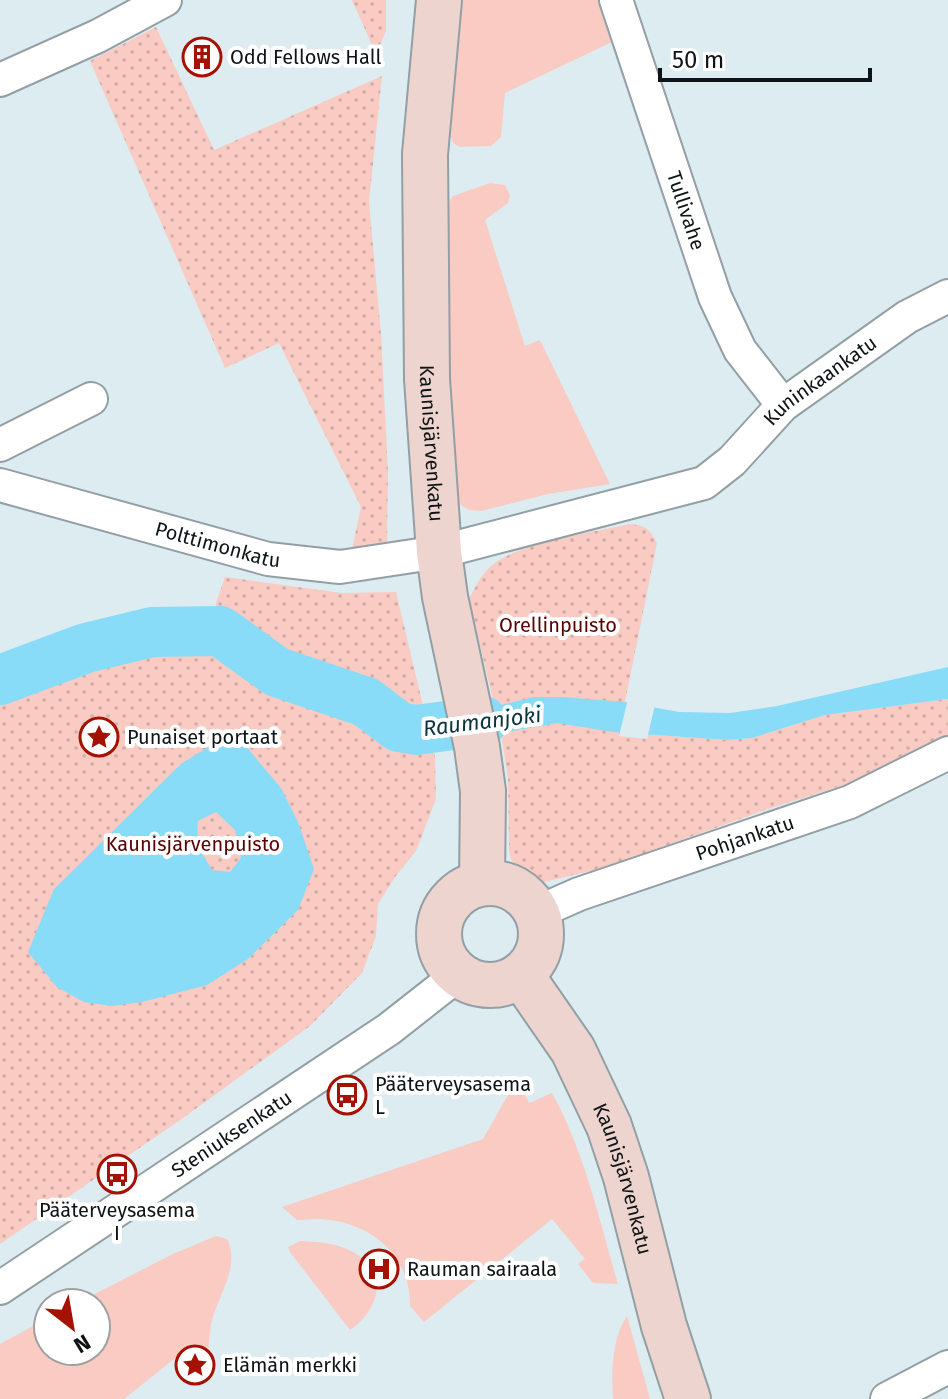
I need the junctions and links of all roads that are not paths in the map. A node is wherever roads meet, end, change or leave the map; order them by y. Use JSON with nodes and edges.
{"nodes":[{"id":1,"x":165,"y":0,"type":"edge"},
{"id":2,"x":439,"y":0,"type":"edge"},
{"id":3,"x":616,"y":0,"type":"edge"},
{"id":4,"x":0,"y":80,"type":"edge"},
{"id":5,"x":948,"y":296,"type":"edge"},
{"id":6,"x":91,"y":399,"type":"dead end"},
{"id":7,"x":783,"y":405,"type":"junction"},
{"id":8,"x":0,"y":445,"type":"edge"},
{"id":9,"x":704,"y":483,"type":"joint"},
{"id":10,"x":0,"y":485,"type":"edge"},
{"id":11,"x":439,"y":552,"type":"junction"},
{"id":12,"x":948,"y":753,"type":"edge"},
{"id":13,"x":482,"y":883,"type":"junction"},
{"id":14,"x":536,"y":913,"type":"junction"},
{"id":15,"x":459,"y":974,"type":"junction"},
{"id":16,"x":521,"y":975,"type":"junction"},
{"id":17,"x":0,"y":1288,"type":"edge"},
{"id":18,"x":948,"y":1367,"type":"edge"},
{"id":19,"x":688,"y":1399,"type":"edge"},
{"id":20,"x":887,"y":1399,"type":"edge"}],
"edges":[{"from":1,"to":4,"type":"street"},
{"from":2,"to":11,"type":"main road","name":"Kaunisjärvenkatu"},
{"from":3,"to":7,"type":"street","name":"Tullivahe"},
{"from":5,"to":7,"type":"street","name":"Kuninkaankatu"},
{"from":6,"to":8,"type":"street"},
{"from":7,"to":9,"type":"street","name":"Kuninkaankatu"},
{"from":9,"to":11,"type":"street","name":"Polttimonkatu"},
{"from":10,"to":11,"type":"street","name":"Polttimonkatu"},
{"from":11,"to":13,"type":"main road","name":"Kaunisjärvenkatu"},
{"from":12,"to":14,"type":"street","name":"Pohjankatu"},
{"from":13,"to":14,"type":"main road"},
{"from":13,"to":15,"type":"main road"},
{"from":14,"to":16,"type":"main road"},
{"from":15,"to":16,"type":"main road"},
{"from":15,"to":17,"type":"street","name":"Steniuksenkatu"},
{"from":16,"to":19,"type":"main road","name":"Kaunisjärvenkatu"},
{"from":18,"to":20,"type":"street"}]}
